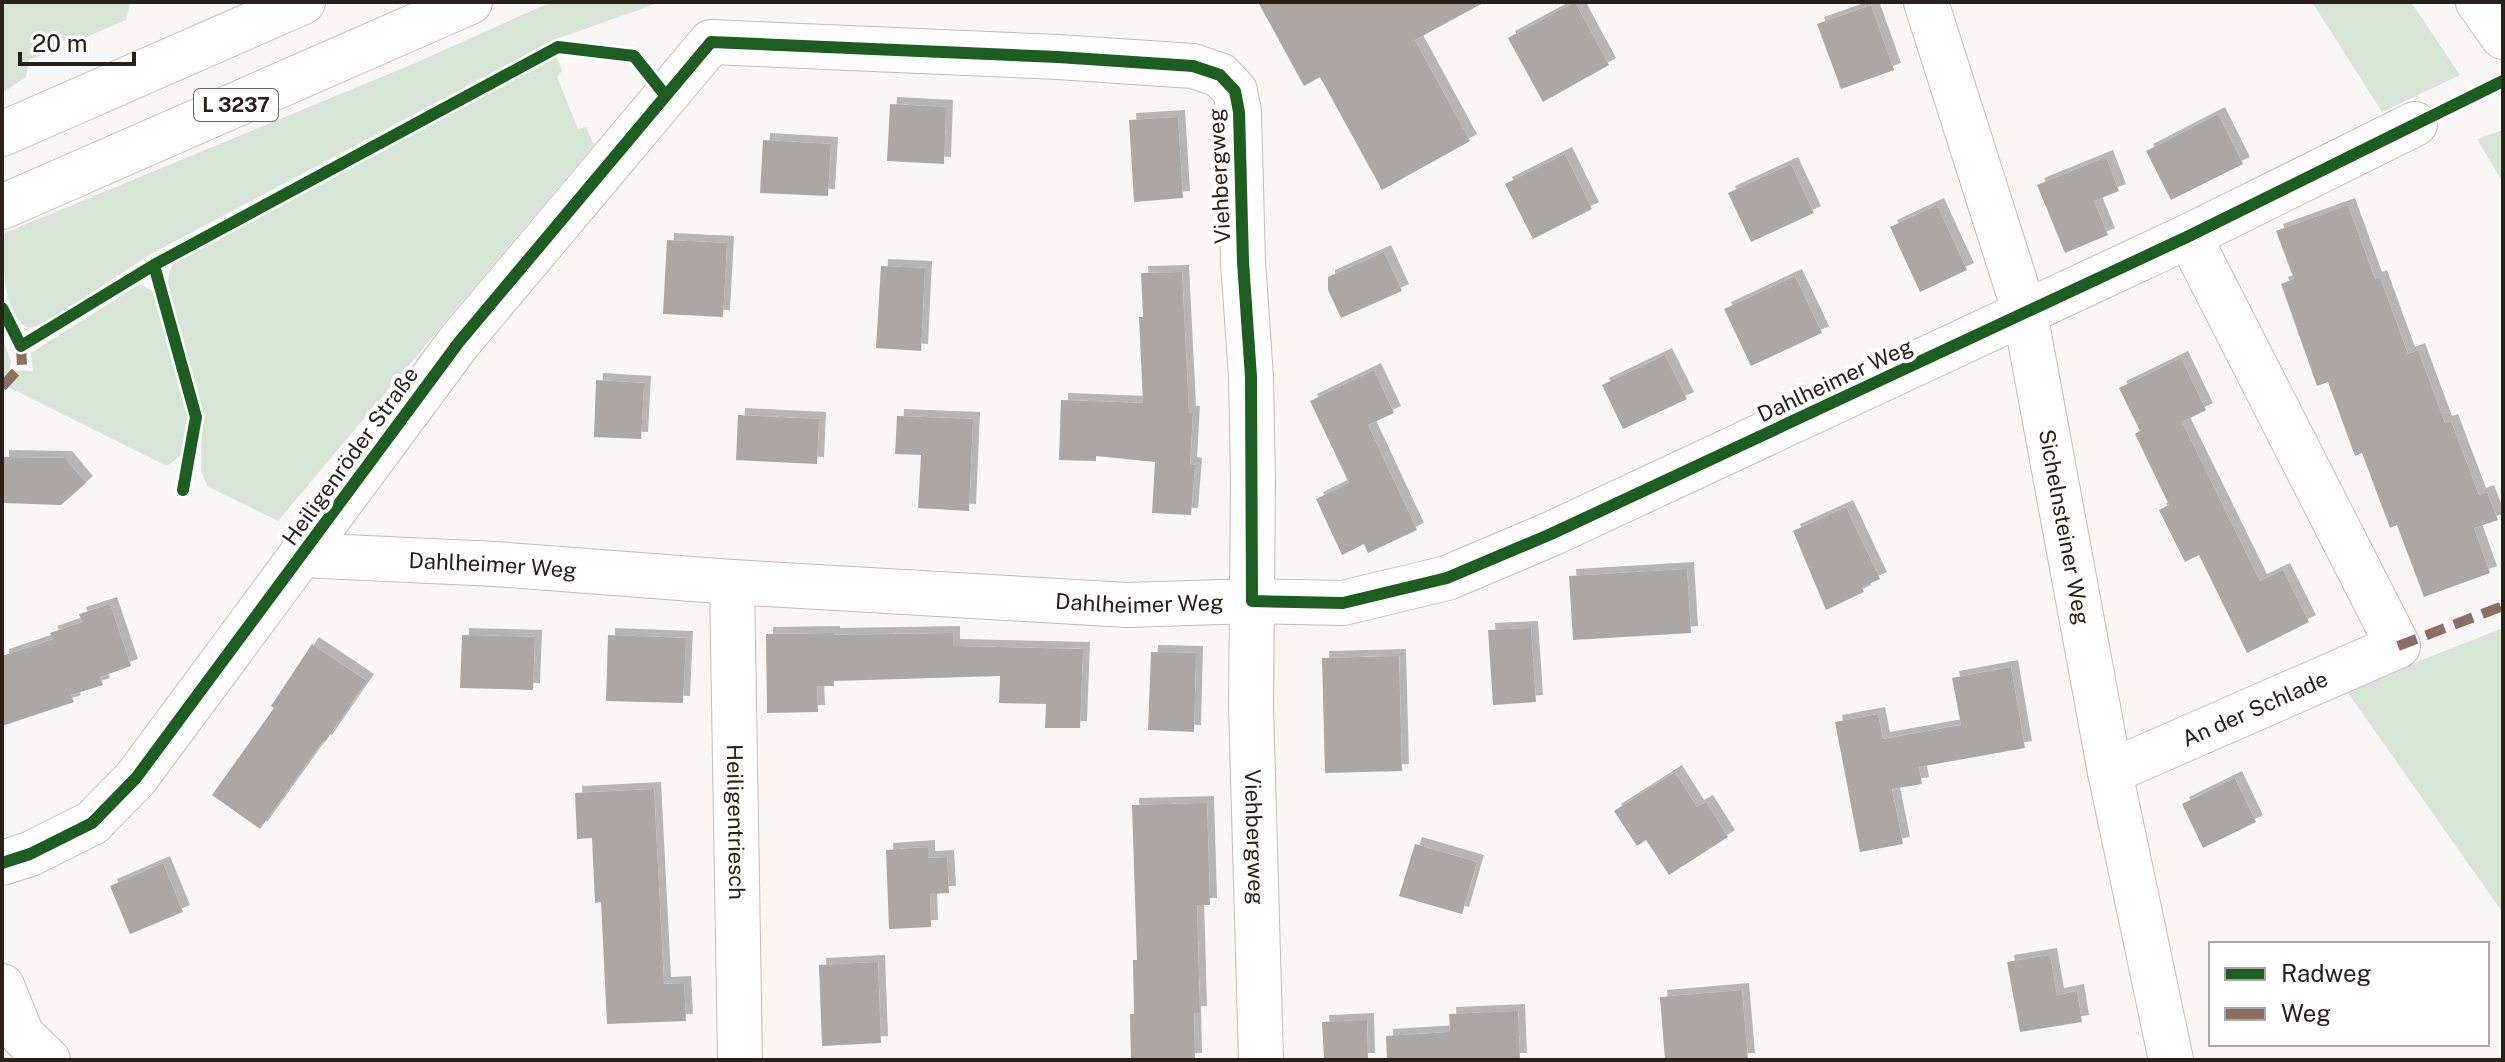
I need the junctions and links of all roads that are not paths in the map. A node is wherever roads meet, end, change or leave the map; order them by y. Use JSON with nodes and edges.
{"nodes":[{"id":1,"x":303,"y":2,"type":"edge"},
{"id":2,"x":470,"y":2,"type":"edge"},
{"id":3,"x":1926,"y":2,"type":"edge"},
{"id":4,"x":2478,"y":2,"type":"edge"},
{"id":5,"x":2503,"y":37,"type":"edge"},
{"id":6,"x":711,"y":42,"type":"joint"},
{"id":7,"x":2415,"y":124,"type":"dead end"},
{"id":8,"x":2,"y":134,"type":"edge"},
{"id":9,"x":2,"y":207,"type":"edge"},
{"id":10,"x":2189,"y":236,"type":"junction"},
{"id":11,"x":2025,"y":313,"type":"junction"},
{"id":12,"x":301,"y":555,"type":"junction"},
{"id":13,"x":732,"y":582,"type":"junction"},
{"id":14,"x":1252,"y":601,"type":"junction"},
{"id":15,"x":2110,"y":772,"type":"junction"},
{"id":16,"x":2,"y":863,"type":"edge"},
{"id":17,"x":2,"y":986,"type":"edge"},
{"id":18,"x":30,"y":1052,"type":"edge"},
{"id":19,"x":740,"y":1060,"type":"edge"},
{"id":20,"x":1261,"y":1060,"type":"edge"},
{"id":21,"x":2171,"y":1060,"type":"edge"}],
"edges":[{"from":1,"to":8,"type":"main road"},
{"from":2,"to":9,"type":"main road","number":"L 3237"},
{"from":3,"to":11,"type":"main road","name":"Sichelnsteiner Weg"},
{"from":4,"to":5,"type":"main road"},
{"from":6,"to":12,"type":"main road","name":"Heiligenröder Straße"},
{"from":6,"to":14,"type":"main road","name":"Viehbergweg"},
{"from":7,"to":10,"type":"main road","name":"Dahlheimer Weg"},
{"from":10,"to":11,"type":"main road","name":"Dahlheimer Weg"},
{"from":10,"to":15,"type":"main road","name":"An der Schlade"},
{"from":11,"to":14,"type":"main road","name":"Dahlheimer Weg"},
{"from":11,"to":15,"type":"main road","name":"Sichelnsteiner Weg"},
{"from":12,"to":13,"type":"main road","name":"Dahlheimer Weg"},
{"from":12,"to":16,"type":"main road","name":"Heiligenröder Straße"},
{"from":13,"to":14,"type":"main road","name":"Dahlheimer Weg"},
{"from":13,"to":19,"type":"main road","name":"Heiligentriesch"},
{"from":14,"to":20,"type":"main road","name":"Viehbergweg"},
{"from":15,"to":21,"type":"main road","name":"Sichelnsteiner Weg"},
{"from":17,"to":18,"type":"main road"}]}
